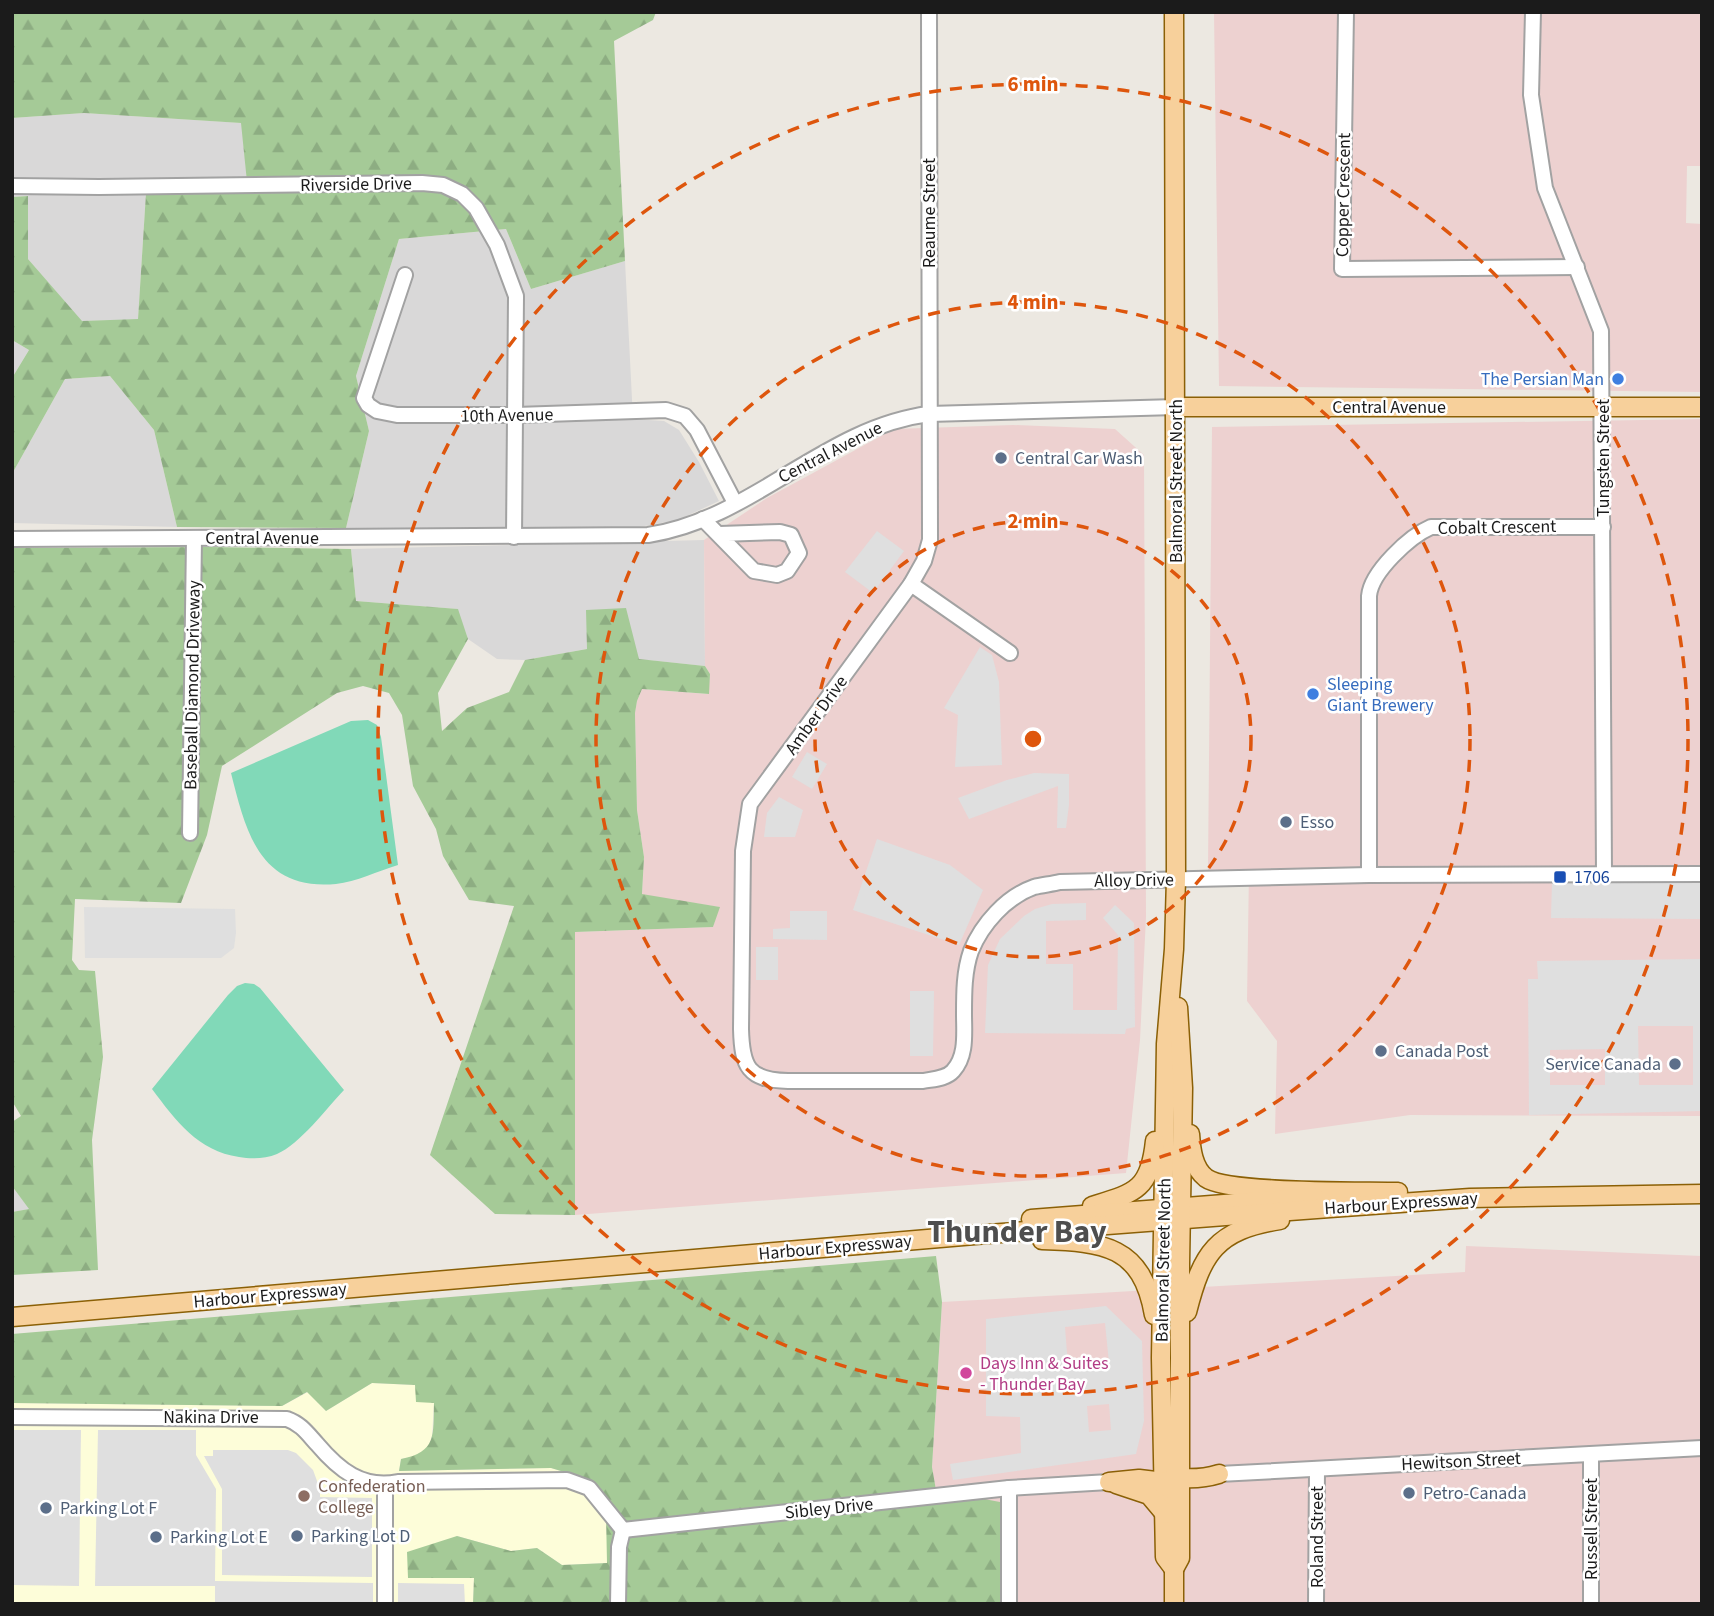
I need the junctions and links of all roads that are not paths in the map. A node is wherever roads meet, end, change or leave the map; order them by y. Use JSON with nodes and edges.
{"nodes":[{"id":1,"x":929,"y":12,"type":"edge"},
{"id":2,"x":1174,"y":12,"type":"edge"},
{"id":3,"x":1346,"y":12,"type":"edge"},
{"id":4,"x":1534,"y":12,"type":"edge"},
{"id":5,"x":12,"y":186,"type":"edge"},
{"id":6,"x":1577,"y":267,"type":"junction"},
{"id":7,"x":405,"y":275,"type":"dead end"},
{"id":8,"x":1603,"y":406,"type":"junction"},
{"id":9,"x":1176,"y":407,"type":"junction"},
{"id":10,"x":1702,"y":407,"type":"edge"},
{"id":11,"x":929,"y":414,"type":"junction"},
{"id":12,"x":516,"y":415,"type":"junction"},
{"id":13,"x":736,"y":503,"type":"junction"},
{"id":14,"x":703,"y":519,"type":"junction"},
{"id":15,"x":1603,"y":527,"type":"junction"},
{"id":16,"x":720,"y":534,"type":"junction"},
{"id":17,"x":514,"y":537,"type":"junction"},
{"id":18,"x":194,"y":538,"type":"junction"},
{"id":19,"x":12,"y":539,"type":"edge"},
{"id":20,"x":911,"y":584,"type":"junction"},
{"id":21,"x":1010,"y":653,"type":"dead end"},
{"id":22,"x":190,"y":833,"type":"dead end"},
{"id":23,"x":1604,"y":874,"type":"junction"},
{"id":24,"x":1702,"y":874,"type":"edge"},
{"id":25,"x":1369,"y":875,"type":"junction"},
{"id":26,"x":1176,"y":879,"type":"junction"},
{"id":27,"x":1174,"y":949,"type":"junction"},
{"id":28,"x":741,"y":1029,"type":"joint"},
{"id":29,"x":1166,"y":1044,"type":"junction"},
{"id":30,"x":1182,"y":1070,"type":"junction"},
{"id":31,"x":1702,"y":1185,"type":"edge"},
{"id":32,"x":1398,"y":1192,"type":"junction"},
{"id":33,"x":1702,"y":1194,"type":"edge"},
{"id":34,"x":1372,"y":1205,"type":"junction"},
{"id":35,"x":1172,"y":1213,"type":"junction"},
{"id":36,"x":1058,"y":1216,"type":"junction"},
{"id":37,"x":958,"y":1236,"type":"junction"},
{"id":38,"x":12,"y":1305,"type":"edge"},
{"id":39,"x":12,"y":1317,"type":"edge"},
{"id":40,"x":1181,"y":1336,"type":"junction"},
{"id":41,"x":1161,"y":1358,"type":"junction"},
{"id":42,"x":12,"y":1417,"type":"edge"},
{"id":43,"x":1702,"y":1448,"type":"edge"},
{"id":44,"x":1181,"y":1450,"type":"junction"},
{"id":45,"x":1591,"y":1454,"type":"junction"},
{"id":46,"x":1317,"y":1469,"type":"junction"},
{"id":47,"x":1219,"y":1474,"type":"junction"},
{"id":48,"x":1173,"y":1480,"type":"junction"},
{"id":49,"x":1109,"y":1482,"type":"junction"},
{"id":50,"x":385,"y":1485,"type":"junction"},
{"id":51,"x":1009,"y":1489,"type":"junction"},
{"id":52,"x":1165,"y":1514,"type":"junction"},
{"id":53,"x":623,"y":1530,"type":"junction"},
{"id":54,"x":1174,"y":1569,"type":"junction"},
{"id":55,"x":384,"y":1604,"type":"edge"},
{"id":56,"x":618,"y":1604,"type":"edge"},
{"id":57,"x":1009,"y":1604,"type":"edge"},
{"id":58,"x":1174,"y":1604,"type":"edge"},
{"id":59,"x":1316,"y":1604,"type":"edge"},
{"id":60,"x":1591,"y":1604,"type":"edge"}],
"edges":[{"from":1,"to":11,"type":"street","name":"Reaume Street"},
{"from":2,"to":9,"type":"main road","name":"Balmoral Street North"},
{"from":3,"to":6,"type":"street","name":"Copper Crescent"},
{"from":4,"to":6,"type":"street","name":"Tungsten Street"},
{"from":5,"to":12,"type":"street","name":"Riverside Drive"},
{"from":6,"to":8,"type":"street","name":"Tungsten Street"},
{"from":7,"to":12,"type":"street","name":"10th Avenue"},
{"from":8,"to":9,"type":"main road","name":"Central Avenue"},
{"from":8,"to":10,"type":"main road","name":"Central Avenue"},
{"from":8,"to":15,"type":"street","name":"Tungsten Street"},
{"from":9,"to":11,"type":"street","name":"Central Avenue"},
{"from":9,"to":26,"type":"main road","name":"Balmoral Street North"},
{"from":11,"to":13,"type":"street","name":"Central Avenue"},
{"from":11,"to":20,"type":"street","name":"Amber Drive"},
{"from":12,"to":13,"type":"street","name":"10th Avenue"},
{"from":12,"to":17,"type":"street","name":"Riverside Drive"},
{"from":13,"to":14,"type":"street","name":"Central Avenue"},
{"from":14,"to":16,"type":"street"},
{"from":14,"to":17,"type":"street","name":"Central Avenue"},
{"from":15,"to":23,"type":"street","name":"Tungsten Street"},
{"from":15,"to":25,"type":"street","name":"Cobalt Crescent"},
{"from":16,"to":16,"type":"street"},
{"from":17,"to":18,"type":"street","name":"Central Avenue"},
{"from":18,"to":19,"type":"street","name":"Central Avenue"},
{"from":18,"to":22,"type":"street","name":"Baseball Diamond Driveway"},
{"from":20,"to":21,"type":"street"},
{"from":20,"to":28,"type":"street","name":"Amber Drive"},
{"from":23,"to":24,"type":"street","name":"Alloy Drive"},
{"from":23,"to":25,"type":"street","name":"Alloy Drive"},
{"from":25,"to":26,"type":"street","name":"Alloy Drive"},
{"from":26,"to":27,"type":"main road","name":"Balmoral Street North"},
{"from":26,"to":28,"type":"street","name":"Alloy Drive"},
{"from":27,"to":29,"type":"main road","name":"Balmoral Street North"},
{"from":27,"to":30,"type":"main road","name":"Balmoral Street North"},
{"from":29,"to":35,"type":"main road","name":"Balmoral Street North"},
{"from":29,"to":36,"type":"main road"},
{"from":30,"to":32,"type":"main road"},
{"from":30,"to":35,"type":"main road","name":"Balmoral Street North"},
{"from":31,"to":32,"type":"main road","name":"Harbour Expressway"},
{"from":32,"to":35,"type":"main road","name":"Harbour Expressway"},
{"from":33,"to":34,"type":"main road","name":"Harbour Expressway"},
{"from":34,"to":35,"type":"main road","name":"Harbour Expressway"},
{"from":34,"to":40,"type":"main road"},
{"from":35,"to":36,"type":"main road","name":"Harbour Expressway"},
{"from":35,"to":37,"type":"main road","name":"Harbour Expressway"},
{"from":35,"to":40,"type":"main road","name":"Balmoral Street North"},
{"from":35,"to":41,"type":"main road","name":"Balmoral Street North"},
{"from":36,"to":38,"type":"main road","name":"Harbour Expressway"},
{"from":37,"to":39,"type":"main road","name":"Harbour Expressway"},
{"from":37,"to":41,"type":"main road"},
{"from":40,"to":44,"type":"main road","name":"Balmoral Street North"},
{"from":41,"to":48,"type":"main road","name":"Balmoral Street North"},
{"from":42,"to":50,"type":"street","name":"Nakina Drive"},
{"from":43,"to":45,"type":"street","name":"Hewitson Street"},
{"from":44,"to":47,"type":"main road"},
{"from":44,"to":48,"type":"main road","name":"Balmoral Street North"},
{"from":45,"to":46,"type":"street","name":"Hewitson Street"},
{"from":45,"to":60,"type":"street","name":"Russell Street"},
{"from":46,"to":47,"type":"street","name":"Hewitson Street"},
{"from":46,"to":59,"type":"street","name":"Roland Street"},
{"from":47,"to":48,"type":"main road"},
{"from":48,"to":49,"type":"main road"},
{"from":48,"to":52,"type":"main road","name":"Balmoral Street North"},
{"from":48,"to":54,"type":"main road","name":"Balmoral Street North"},
{"from":49,"to":51,"type":"street","name":"Sibley Drive"},
{"from":49,"to":52,"type":"main road"},
{"from":50,"to":53,"type":"street"},
{"from":50,"to":55,"type":"street"},
{"from":51,"to":53,"type":"street","name":"Sibley Drive"},
{"from":51,"to":57,"type":"street"},
{"from":52,"to":54,"type":"main road","name":"Balmoral Street North"},
{"from":53,"to":56,"type":"street"},
{"from":54,"to":58,"type":"main road","name":"Balmoral Street North"}]}
